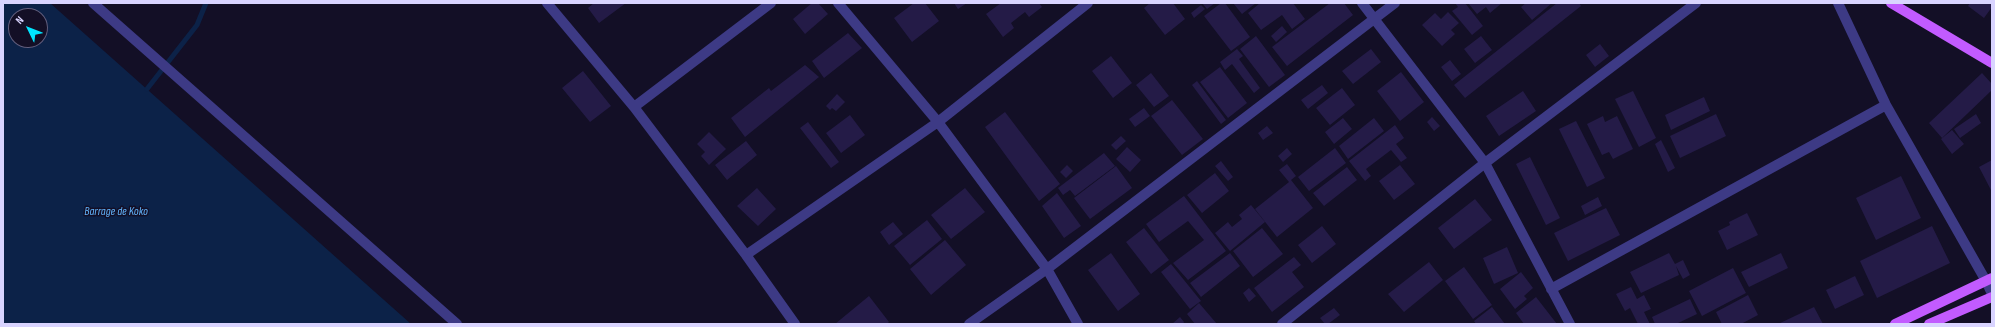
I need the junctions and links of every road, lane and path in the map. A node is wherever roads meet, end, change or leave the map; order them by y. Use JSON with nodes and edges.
{"nodes":[{"id":1,"x":93,"y":3,"type":"edge"},
{"id":2,"x":546,"y":3,"type":"edge"},
{"id":3,"x":771,"y":3,"type":"edge"},
{"id":4,"x":838,"y":3,"type":"edge"},
{"id":5,"x":1088,"y":3,"type":"edge"},
{"id":6,"x":1362,"y":3,"type":"edge"},
{"id":7,"x":1395,"y":3,"type":"edge"},
{"id":8,"x":1696,"y":3,"type":"edge"},
{"id":9,"x":1838,"y":3,"type":"edge"},
{"id":10,"x":1891,"y":3,"type":"edge"},
{"id":11,"x":1374,"y":19,"type":"junction"},
{"id":12,"x":1992,"y":63,"type":"edge"},
{"id":13,"x":1886,"y":106,"type":"junction"},
{"id":14,"x":634,"y":107,"type":"junction"},
{"id":15,"x":938,"y":122,"type":"junction"},
{"id":16,"x":1485,"y":163,"type":"junction"},
{"id":17,"x":746,"y":255,"type":"junction"},
{"id":18,"x":1048,"y":269,"type":"junction"},
{"id":19,"x":1989,"y":279,"type":"edge"},
{"id":20,"x":1552,"y":289,"type":"junction"},
{"id":21,"x":1992,"y":294,"type":"edge"},
{"id":22,"x":1992,"y":297,"type":"edge"},
{"id":23,"x":457,"y":324,"type":"edge"},
{"id":24,"x":795,"y":324,"type":"edge"},
{"id":25,"x":969,"y":324,"type":"edge"},
{"id":26,"x":1078,"y":324,"type":"edge"},
{"id":27,"x":1282,"y":324,"type":"edge"},
{"id":28,"x":1570,"y":324,"type":"edge"},
{"id":29,"x":1895,"y":324,"type":"edge"},
{"id":30,"x":1929,"y":324,"type":"edge"}],
"edges":[{"from":1,"to":23,"type":"street"},
{"from":2,"to":14,"type":"street"},
{"from":3,"to":14,"type":"street"},
{"from":4,"to":15,"type":"street"},
{"from":5,"to":15,"type":"street"},
{"from":6,"to":11,"type":"street"},
{"from":7,"to":11,"type":"street"},
{"from":8,"to":16,"type":"street"},
{"from":9,"to":13,"type":"street"},
{"from":10,"to":12,"type":"main road"},
{"from":11,"to":16,"type":"street"},
{"from":11,"to":18,"type":"street"},
{"from":13,"to":19,"type":"street"},
{"from":13,"to":20,"type":"street"},
{"from":14,"to":17,"type":"street"},
{"from":15,"to":17,"type":"street"},
{"from":15,"to":18,"type":"street"},
{"from":16,"to":20,"type":"street"},
{"from":16,"to":27,"type":"street"},
{"from":17,"to":24,"type":"street"},
{"from":18,"to":25,"type":"street"},
{"from":18,"to":26,"type":"street"},
{"from":19,"to":21,"type":"street"},
{"from":19,"to":29,"type":"main road"},
{"from":20,"to":28,"type":"street"},
{"from":22,"to":30,"type":"main road"}]}
